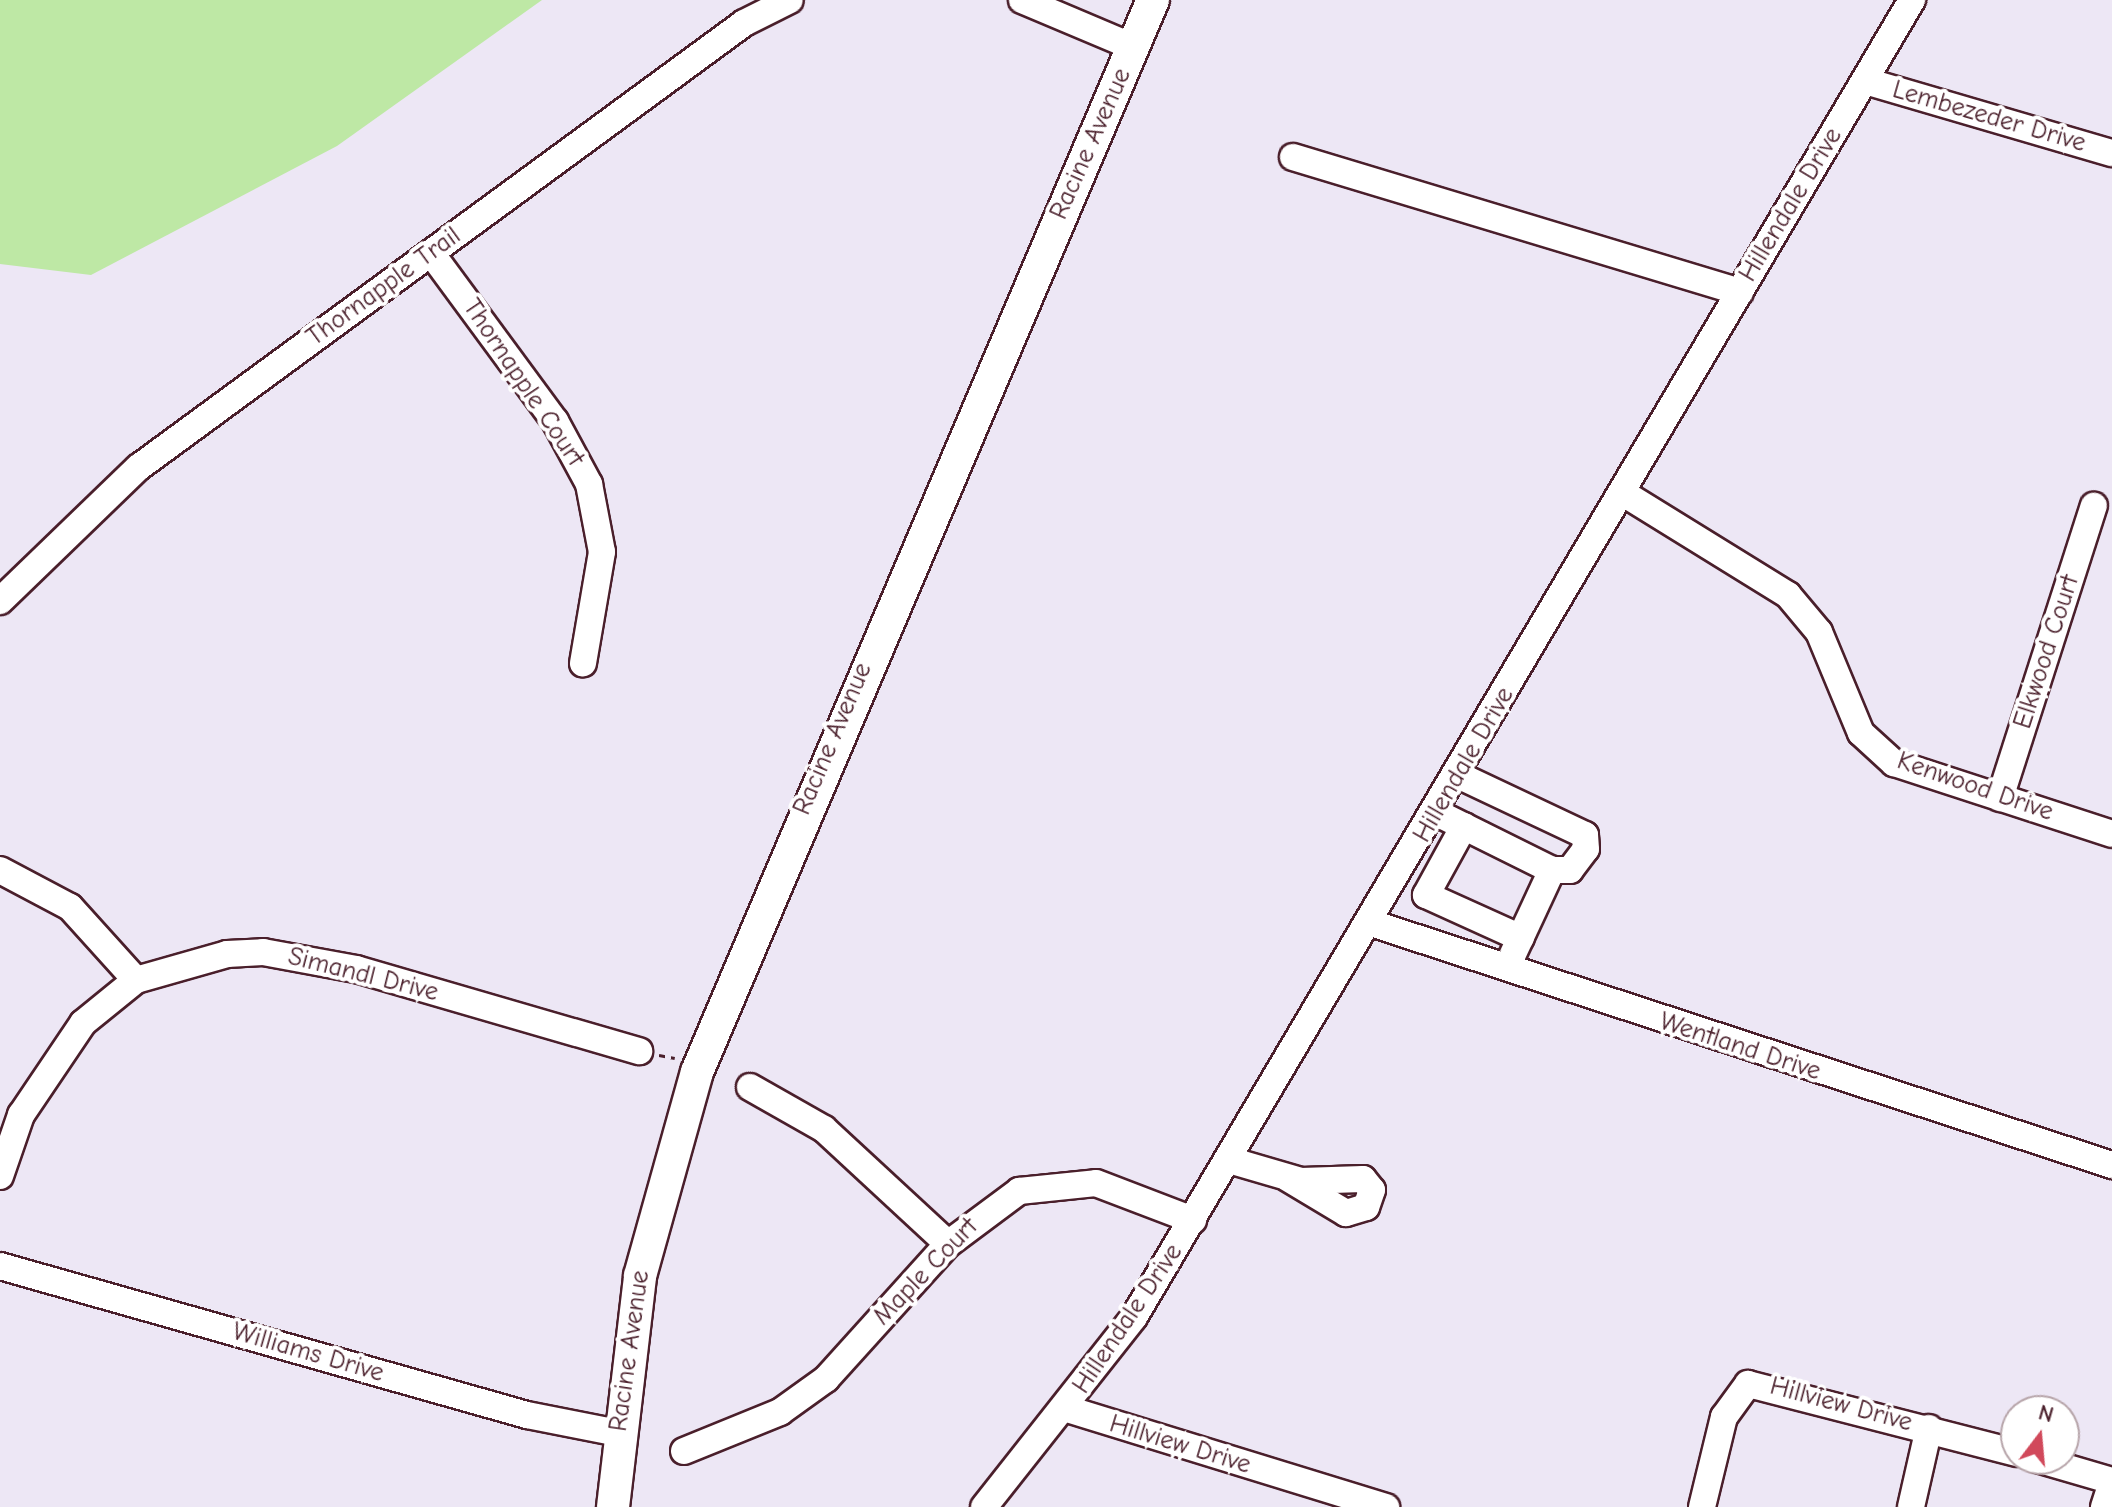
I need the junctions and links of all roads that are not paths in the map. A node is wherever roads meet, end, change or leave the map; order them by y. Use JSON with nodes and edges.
{"nodes":[{"id":1,"x":790,"y":0,"type":"edge"},
{"id":2,"x":1022,"y":0,"type":"edge"},
{"id":3,"x":1153,"y":0,"type":"edge"},
{"id":4,"x":1912,"y":0,"type":"edge"},
{"id":5,"x":1133,"y":47,"type":"junction"},
{"id":6,"x":1865,"y":81,"type":"junction"},
{"id":7,"x":2112,"y":153,"type":"edge"},
{"id":8,"x":1293,"y":157,"type":"dead end"},
{"id":9,"x":431,"y":253,"type":"junction"},
{"id":10,"x":1740,"y":292,"type":"junction"},
{"id":11,"x":1623,"y":493,"type":"junction"},
{"id":12,"x":2094,"y":506,"type":"dead end"},
{"id":13,"x":0,"y":601,"type":"edge"},
{"id":14,"x":583,"y":663,"type":"dead end"},
{"id":15,"x":1458,"y":775,"type":"junction"},
{"id":16,"x":2000,"y":798,"type":"junction"},
{"id":17,"x":1435,"y":812,"type":"junction"},
{"id":18,"x":1464,"y":826,"type":"junction"},
{"id":19,"x":2112,"y":834,"type":"edge"},
{"id":20,"x":0,"y":870,"type":"edge"},
{"id":21,"x":1552,"y":870,"type":"junction"},
{"id":22,"x":1371,"y":923,"type":"junction"},
{"id":23,"x":1521,"y":938,"type":"junction"},
{"id":24,"x":1505,"y":972,"type":"junction"},
{"id":25,"x":136,"y":980,"type":"junction"},
{"id":26,"x":639,"y":1051,"type":"road end"},
{"id":27,"x":750,"y":1087,"type":"dead end"},
{"id":28,"x":1229,"y":1160,"type":"junction"},
{"id":29,"x":2112,"y":1165,"type":"edge"},
{"id":30,"x":0,"y":1176,"type":"edge"},
{"id":31,"x":1289,"y":1179,"type":"dead end"},
{"id":32,"x":1193,"y":1220,"type":"junction"},
{"id":33,"x":948,"y":1244,"type":"junction"},
{"id":34,"x":0,"y":1266,"type":"edge"},
{"id":35,"x":1067,"y":1409,"type":"junction"},
{"id":36,"x":1929,"y":1428,"type":"junction"},
{"id":37,"x":618,"y":1433,"type":"junction"},
{"id":38,"x":2000,"y":1448,"type":"edge"},
{"id":39,"x":684,"y":1451,"type":"dead end"},
{"id":40,"x":2080,"y":1472,"type":"edge"},
{"id":41,"x":2112,"y":1482,"type":"edge"},
{"id":42,"x":613,"y":1507,"type":"edge"},
{"id":43,"x":984,"y":1507,"type":"edge"},
{"id":44,"x":1386,"y":1507,"type":"edge"},
{"id":45,"x":1702,"y":1507,"type":"edge"},
{"id":46,"x":1911,"y":1507,"type":"edge"},
{"id":47,"x":2104,"y":1507,"type":"edge"}],
"edges":[{"from":1,"to":9,"type":"street","name":"Thornapple Trail"},
{"from":2,"to":5,"type":"street"},
{"from":3,"to":5,"type":"main road","name":"Racine Avenue"},
{"from":4,"to":6,"type":"street","name":"Hillendale Drive"},
{"from":5,"to":37,"type":"main road","name":"Racine Avenue"},
{"from":6,"to":7,"type":"street","name":"Lembezeder Drive"},
{"from":6,"to":10,"type":"street","name":"Hillendale Drive"},
{"from":8,"to":10,"type":"street"},
{"from":9,"to":13,"type":"street","name":"Thornapple Trail"},
{"from":9,"to":14,"type":"street","name":"Thornapple Court"},
{"from":10,"to":11,"type":"street","name":"Hillendale Drive"},
{"from":11,"to":15,"type":"street","name":"Hillendale Drive"},
{"from":11,"to":16,"type":"street","name":"Kenwood Drive"},
{"from":12,"to":16,"type":"street","name":"Elkwood Court"},
{"from":15,"to":17,"type":"street","name":"Hillendale Drive"},
{"from":15,"to":21,"type":"street"},
{"from":16,"to":19,"type":"street","name":"Kenwood Drive"},
{"from":17,"to":18,"type":"street"},
{"from":17,"to":22,"type":"street","name":"Hillendale Drive"},
{"from":18,"to":21,"type":"street"},
{"from":18,"to":23,"type":"street"},
{"from":20,"to":25,"type":"street"},
{"from":21,"to":23,"type":"street"},
{"from":22,"to":24,"type":"street","name":"Wentland Drive"},
{"from":22,"to":28,"type":"street","name":"Hillendale Drive"},
{"from":23,"to":24,"type":"street"},
{"from":24,"to":29,"type":"street","name":"Wentland Drive"},
{"from":25,"to":26,"type":"street","name":"Simandl Drive"},
{"from":25,"to":30,"type":"street","name":"Simandl Drive"},
{"from":27,"to":33,"type":"street"},
{"from":28,"to":31,"type":"street"},
{"from":28,"to":32,"type":"street","name":"Hillendale Drive"},
{"from":32,"to":33,"type":"street","name":"Maple Court"},
{"from":32,"to":35,"type":"street","name":"Hillendale Drive"},
{"from":33,"to":39,"type":"street","name":"Maple Court"},
{"from":34,"to":37,"type":"street","name":"Williams Drive"},
{"from":35,"to":43,"type":"street","name":"Hillendale Drive"},
{"from":35,"to":44,"type":"street","name":"Hillview Drive"},
{"from":36,"to":38,"type":"street","name":"Hillview Drive"},
{"from":36,"to":45,"type":"street","name":"Hillview Drive"},
{"from":36,"to":46,"type":"street"},
{"from":37,"to":42,"type":"main road","name":"Racine Avenue"},
{"from":40,"to":41,"type":"street"},
{"from":41,"to":47,"type":"street"}]}
